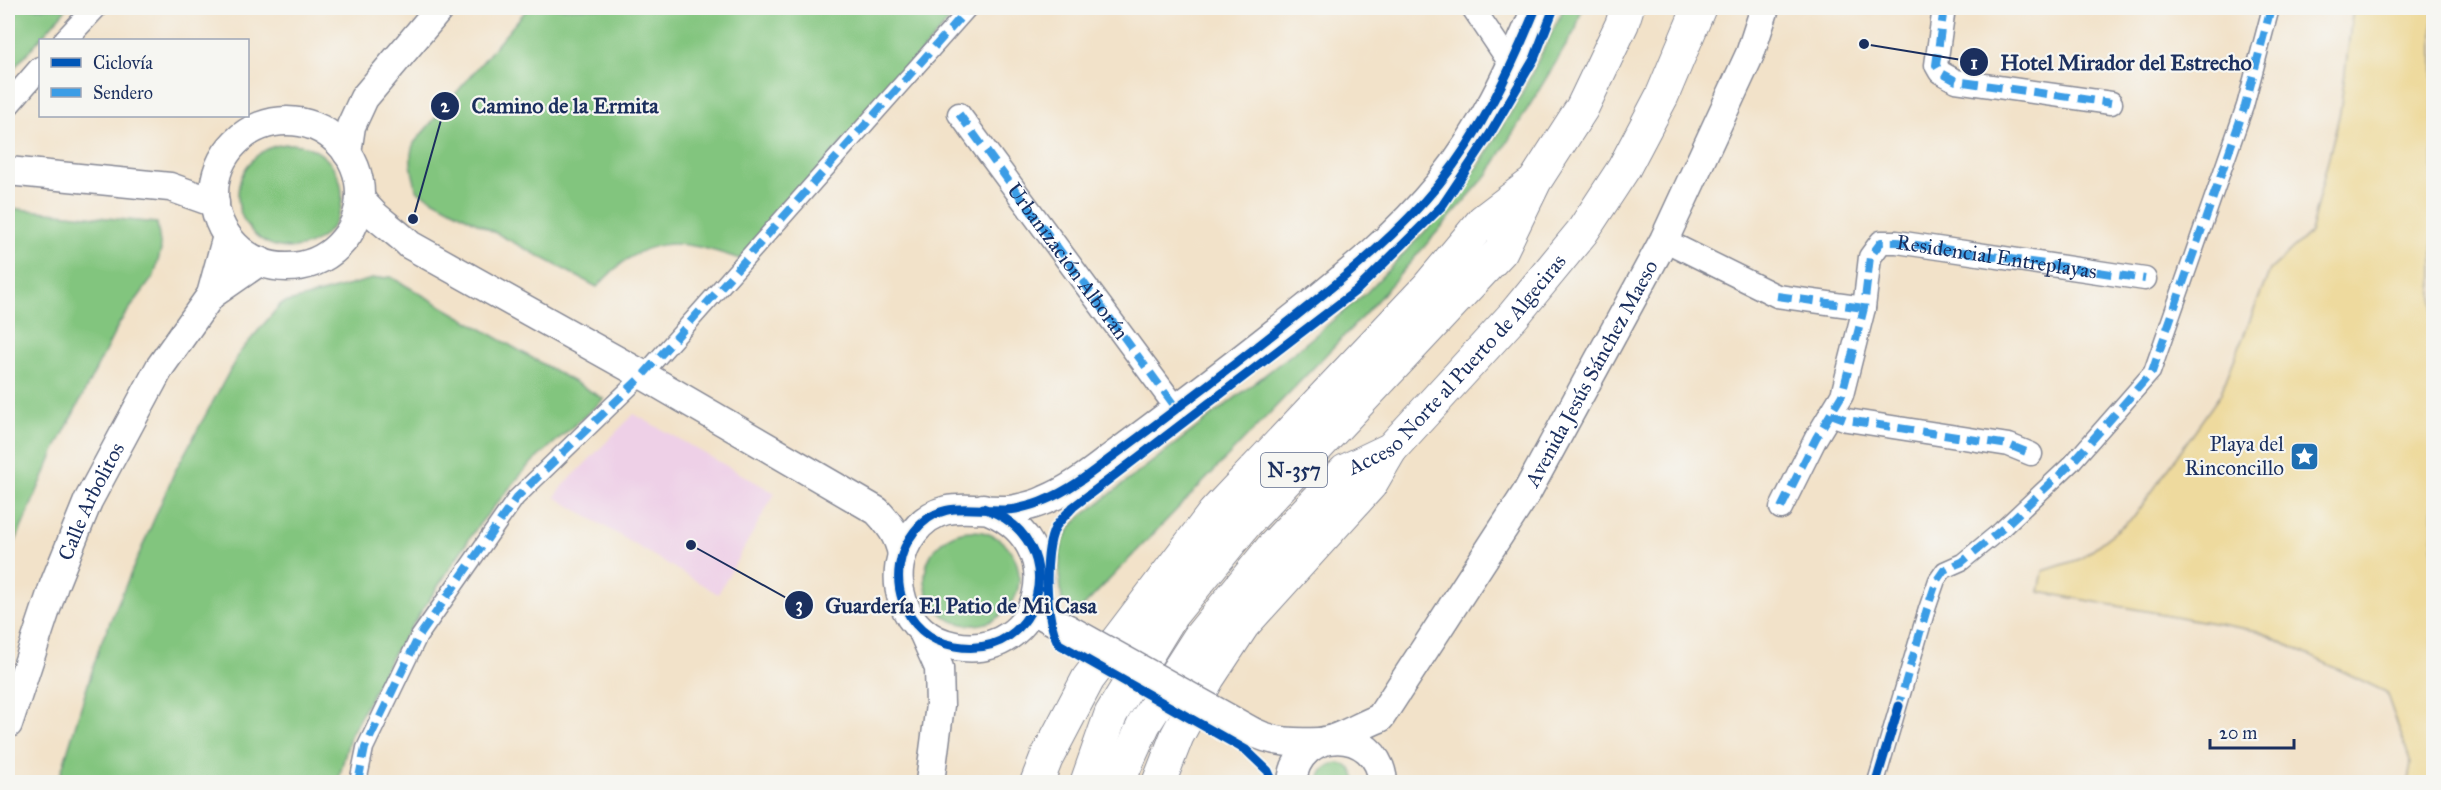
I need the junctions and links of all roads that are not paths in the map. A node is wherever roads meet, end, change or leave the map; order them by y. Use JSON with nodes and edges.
{"nodes":[{"id":1,"x":95,"y":8,"type":"edge"},
{"id":2,"x":440,"y":8,"type":"edge"},
{"id":3,"x":969,"y":8,"type":"edge"},
{"id":4,"x":1473,"y":8,"type":"edge"},
{"id":5,"x":1536,"y":8,"type":"edge"},
{"id":6,"x":1627,"y":8,"type":"edge"},
{"id":7,"x":1699,"y":8,"type":"edge"},
{"id":8,"x":1765,"y":8,"type":"edge"},
{"id":9,"x":1944,"y":8,"type":"edge"},
{"id":10,"x":2271,"y":8,"type":"edge"},
{"id":11,"x":66,"y":39,"type":"edge"},
{"id":12,"x":1512,"y":66,"type":"junction"},
{"id":13,"x":39,"y":69,"type":"edge"},
{"id":14,"x":364,"y":98,"type":"junction"},
{"id":15,"x":2110,"y":103,"type":"dead end"},
{"id":16,"x":8,"y":105,"type":"edge"},
{"id":17,"x":959,"y":114,"type":"dead end"},
{"id":18,"x":305,"y":124,"type":"junction"},
{"id":19,"x":347,"y":153,"type":"junction"},
{"id":20,"x":219,"y":168,"type":"junction"},
{"id":21,"x":8,"y":171,"type":"edge"},
{"id":22,"x":1535,"y":181,"type":"junction"},
{"id":23,"x":170,"y":187,"type":"junction"},
{"id":24,"x":360,"y":198,"type":"junction"},
{"id":25,"x":215,"y":203,"type":"junction"},
{"id":26,"x":227,"y":236,"type":"junction"},
{"id":27,"x":347,"y":236,"type":"junction"},
{"id":28,"x":1664,"y":240,"type":"junction"},
{"id":29,"x":410,"y":244,"type":"junction"},
{"id":30,"x":261,"y":261,"type":"junction"},
{"id":31,"x":2145,"y":279,"type":"dead end"},
{"id":32,"x":211,"y":295,"type":"junction"},
{"id":33,"x":1864,"y":308,"type":"junction"},
{"id":34,"x":643,"y":375,"type":"junction"},
{"id":35,"x":1177,"y":409,"type":"junction"},
{"id":36,"x":1831,"y":414,"type":"junction"},
{"id":37,"x":1391,"y":449,"type":"junction"},
{"id":38,"x":2031,"y":454,"type":"dead end"},
{"id":39,"x":983,"y":508,"type":"junction"},
{"id":40,"x":1781,"y":508,"type":"dead end"},
{"id":41,"x":877,"y":511,"type":"junction"},
{"id":42,"x":934,"y":516,"type":"junction"},
{"id":43,"x":902,"y":554,"type":"junction"},
{"id":44,"x":1031,"y":609,"type":"junction"},
{"id":45,"x":923,"y":632,"type":"junction"},
{"id":46,"x":1380,"y":718,"type":"junction"},
{"id":47,"x":8,"y":723,"type":"edge"},
{"id":48,"x":1260,"y":736,"type":"junction"},
{"id":49,"x":1326,"y":740,"type":"junction"},
{"id":50,"x":1381,"y":774,"type":"edge"},
{"id":51,"x":358,"y":783,"type":"edge"},
{"id":52,"x":930,"y":783,"type":"edge"},
{"id":53,"x":1037,"y":783,"type":"edge"},
{"id":54,"x":1087,"y":783,"type":"edge"},
{"id":55,"x":1118,"y":783,"type":"edge"},
{"id":56,"x":1159,"y":783,"type":"edge"},
{"id":57,"x":1291,"y":783,"type":"edge"},
{"id":58,"x":1876,"y":783,"type":"edge"}],
"edges":[{"from":1,"to":11,"type":"street"},
{"from":2,"to":14,"type":"street"},
{"from":3,"to":34,"type":"street"},
{"from":4,"to":12,"type":"street"},
{"from":5,"to":12,"type":"street"},
{"from":6,"to":22,"type":"highway","name":"Acceso Norte al Puerto de Algeciras","number":"N-357"},
{"from":7,"to":37,"type":"highway","name":"Acceso Norte al Puerto de Algeciras","number":"N-357"},
{"from":8,"to":28,"type":"street","name":"Avenida Jesús Sánchez Maeso"},
{"from":9,"to":15,"type":"street"},
{"from":10,"to":58,"type":"street"},
{"from":12,"to":35,"type":"street"},
{"from":13,"to":16,"type":"street"},
{"from":14,"to":18,"type":"street"},
{"from":14,"to":19,"type":"street"},
{"from":17,"to":35,"type":"street","name":"Urbanización Alborán"},
{"from":18,"to":19,"type":"street"},
{"from":18,"to":20,"type":"street"},
{"from":19,"to":24,"type":"street"},
{"from":20,"to":23,"type":"street"},
{"from":20,"to":25,"type":"street"},
{"from":21,"to":23,"type":"street"},
{"from":22,"to":53,"type":"highway"},
{"from":22,"to":54,"type":"highway","name":"Acceso Norte al Puerto de Algeciras","number":"N-357"},
{"from":23,"to":25,"type":"street"},
{"from":24,"to":27,"type":"street"},
{"from":24,"to":29,"type":"street"},
{"from":25,"to":26,"type":"street"},
{"from":26,"to":30,"type":"street"},
{"from":26,"to":32,"type":"street","name":"Calle Arbolitos"},
{"from":27,"to":29,"type":"street"},
{"from":27,"to":30,"type":"street"},
{"from":28,"to":33,"type":"street"},
{"from":28,"to":46,"type":"street","name":"Avenida Jesús Sánchez Maeso"},
{"from":29,"to":34,"type":"street"},
{"from":30,"to":32,"type":"street","name":"Calle Arbolitos"},
{"from":31,"to":33,"type":"street","name":"Residencial Entreplayas"},
{"from":32,"to":47,"type":"street","name":"Calle Arbolitos"},
{"from":33,"to":36,"type":"street","name":"Residencial Entreplayas"},
{"from":34,"to":41,"type":"street"},
{"from":34,"to":51,"type":"street"},
{"from":35,"to":39,"type":"street"},
{"from":36,"to":38,"type":"street"},
{"from":36,"to":40,"type":"street","name":"Residencial Entreplayas"},
{"from":37,"to":55,"type":"highway","name":"Acceso Norte al Puerto de Algeciras","number":"N-357"},
{"from":37,"to":56,"type":"highway"},
{"from":39,"to":42,"type":"street"},
{"from":39,"to":44,"type":"street"},
{"from":41,"to":42,"type":"street"},
{"from":41,"to":43,"type":"street"},
{"from":42,"to":43,"type":"street"},
{"from":43,"to":45,"type":"street"},
{"from":44,"to":45,"type":"street"},
{"from":44,"to":48,"type":"street","bridge":true},
{"from":45,"to":52,"type":"street"},
{"from":46,"to":49,"type":"street"},
{"from":46,"to":50,"type":"street"},
{"from":48,"to":49,"type":"street"},
{"from":48,"to":57,"type":"street"},
{"from":49,"to":50,"type":"street"},
{"from":49,"to":57,"type":"street"}]}
